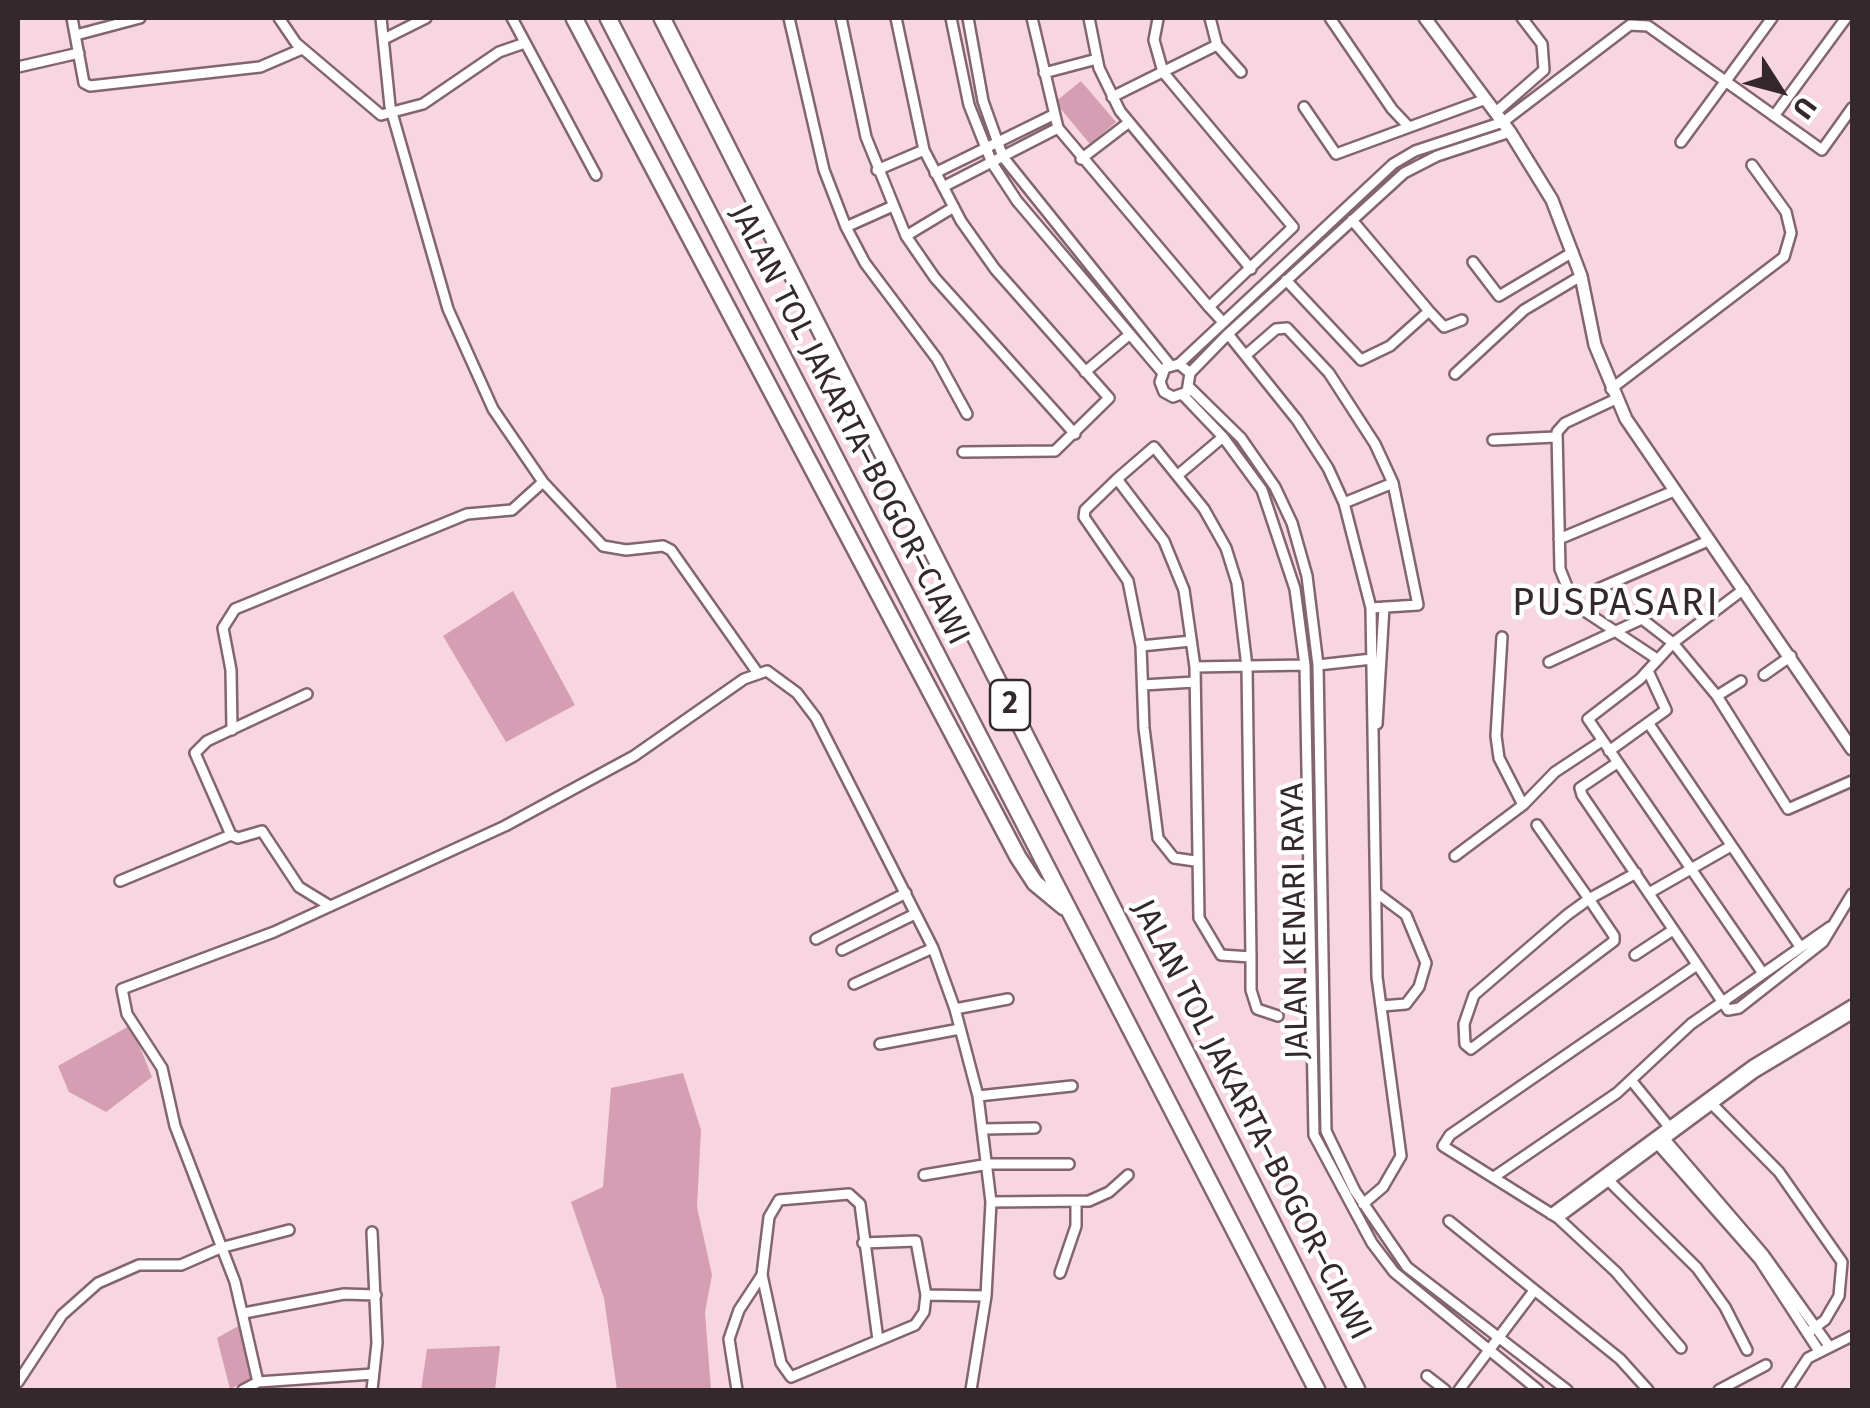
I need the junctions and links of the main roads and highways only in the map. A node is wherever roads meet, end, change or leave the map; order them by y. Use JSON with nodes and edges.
{"nodes":[{"id":1,"x":574,"y":18,"type":"edge"},
{"id":2,"x":608,"y":18,"type":"edge"},
{"id":3,"x":662,"y":18,"type":"edge"},
{"id":4,"x":1067,"y":909,"type":"junction"},
{"id":5,"x":1316,"y":1390,"type":"edge"},
{"id":6,"x":1357,"y":1390,"type":"edge"}],
"edges":[{"from":1,"to":4,"type":"highway"},
{"from":2,"to":4,"type":"highway","name":"JALAN TOL JAKARTA–BOGOR–CIAWI","number":"2"},
{"from":3,"to":6,"type":"highway","name":"JALAN TOL JAKARTA–BOGOR–CIAWI","number":"2"},
{"from":4,"to":5,"type":"highway","name":"JALAN TOL JAKARTA–BOGOR–CIAWI","number":"2"}]}
